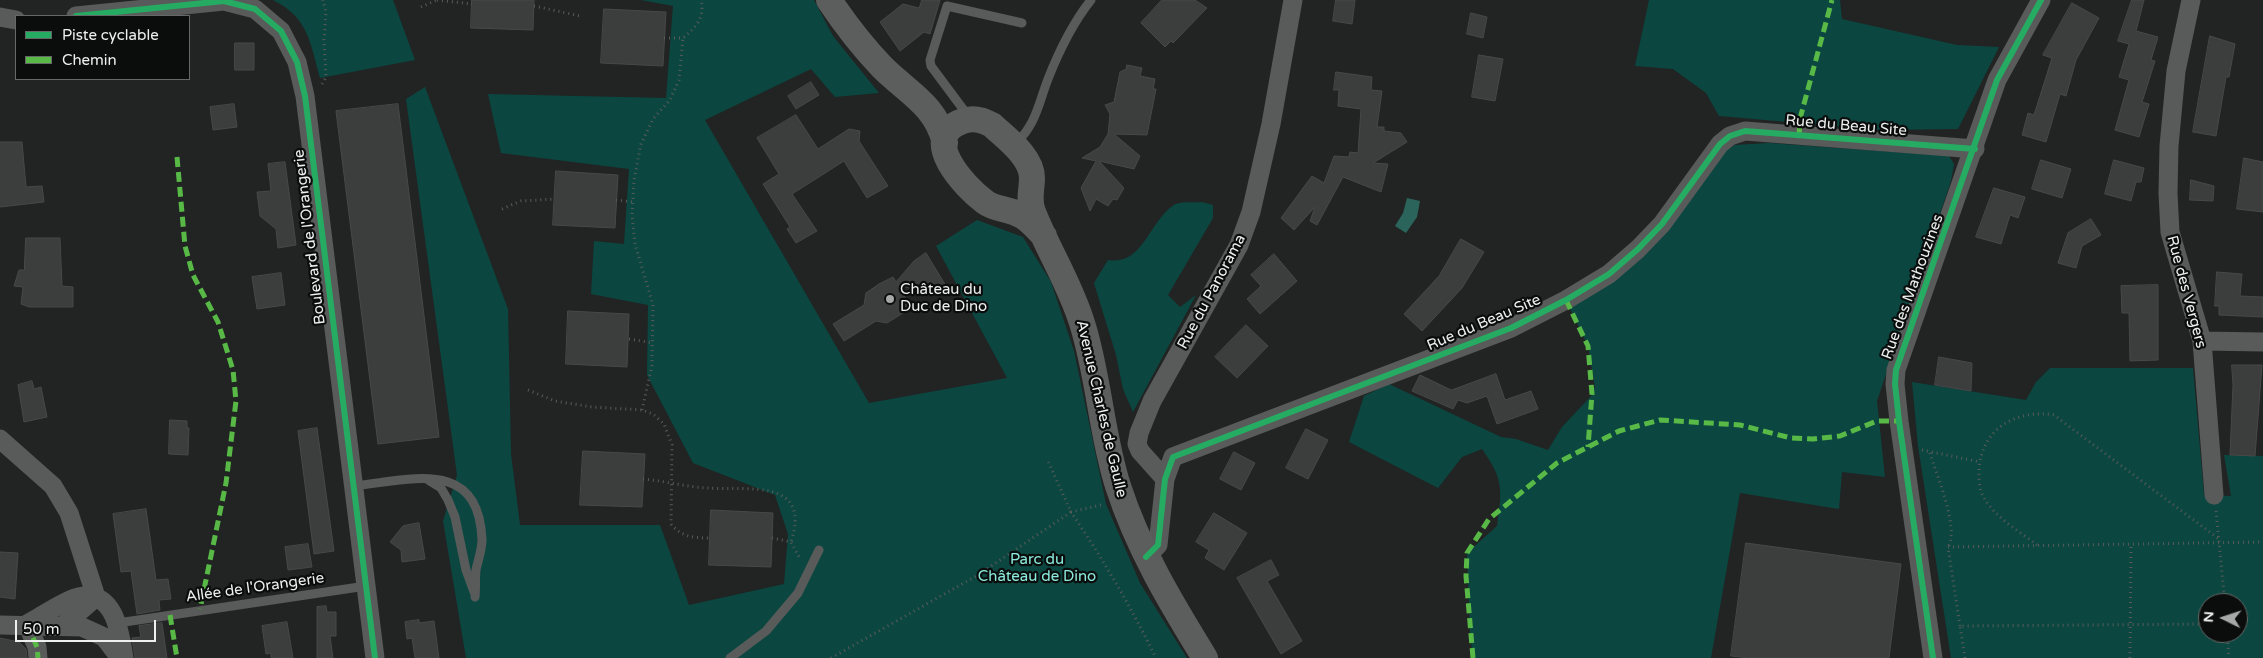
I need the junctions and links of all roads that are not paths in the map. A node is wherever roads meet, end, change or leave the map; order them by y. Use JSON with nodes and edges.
{"nodes":[{"id":1,"x":829,"y":0,"type":"edge"},
{"id":2,"x":1091,"y":0,"type":"edge"},
{"id":3,"x":1293,"y":0,"type":"edge"},
{"id":4,"x":2041,"y":0,"type":"edge"},
{"id":5,"x":2191,"y":0,"type":"edge"},
{"id":6,"x":86,"y":15,"type":"edge"},
{"id":7,"x":0,"y":17,"type":"edge"},
{"id":8,"x":15,"y":20,"type":"edge"},
{"id":9,"x":1022,"y":22,"type":"dead end"},
{"id":10,"x":921,"y":102,"type":"junction"},
{"id":11,"x":965,"y":120,"type":"junction"},
{"id":12,"x":945,"y":143,"type":"junction"},
{"id":13,"x":1013,"y":146,"type":"junction"},
{"id":14,"x":1975,"y":149,"type":"junction"},
{"id":15,"x":1030,"y":190,"type":"junction"},
{"id":16,"x":995,"y":206,"type":"junction"},
{"id":17,"x":1044,"y":236,"type":"junction"},
{"id":18,"x":2202,"y":341,"type":"junction"},
{"id":19,"x":2263,"y":342,"type":"edge"},
{"id":20,"x":0,"y":439,"type":"edge"},
{"id":21,"x":426,"y":478,"type":"junction"},
{"id":22,"x":1166,"y":479,"type":"junction"},
{"id":23,"x":353,"y":486,"type":"junction"},
{"id":24,"x":2214,"y":496,"type":"road end"},
{"id":25,"x":820,"y":550,"type":"dead end"},
{"id":26,"x":1146,"y":557,"type":"junction"},
{"id":27,"x":366,"y":586,"type":"junction"},
{"id":28,"x":96,"y":597,"type":"junction"},
{"id":29,"x":118,"y":623,"type":"junction"},
{"id":30,"x":0,"y":624,"type":"edge"},
{"id":31,"x":27,"y":624,"type":"junction"},
{"id":32,"x":64,"y":625,"type":"junction"},
{"id":33,"x":38,"y":658,"type":"edge"},
{"id":34,"x":120,"y":658,"type":"edge"},
{"id":35,"x":124,"y":658,"type":"edge"},
{"id":36,"x":375,"y":658,"type":"edge"},
{"id":37,"x":730,"y":658,"type":"edge"},
{"id":38,"x":1205,"y":658,"type":"edge"},
{"id":39,"x":1933,"y":658,"type":"edge"}],
"edges":[{"from":1,"to":10,"type":"main road","name":"Avenue Charles de Gaulle"},
{"from":2,"to":13,"type":"lane"},
{"from":3,"to":22,"type":"street","name":"Rue du Panorama"},
{"from":4,"to":14,"type":"street","name":"Rue des Mathouzines"},
{"from":5,"to":18,"type":"street","name":"Rue des Vergers"},
{"from":6,"to":23,"type":"street","name":"Boulevard de l'Orangerie"},
{"from":7,"to":8,"type":"street"},
{"from":9,"to":11,"type":"lane"},
{"from":10,"to":11,"type":"main road","name":"Avenue Charles de Gaulle"},
{"from":10,"to":12,"type":"main road","name":"Avenue Charles de Gaulle"},
{"from":11,"to":12,"type":"main road"},
{"from":11,"to":13,"type":"main road","name":"Avenue Charles de Gaulle"},
{"from":12,"to":16,"type":"main road","name":"Avenue Charles de Gaulle"},
{"from":13,"to":15,"type":"main road","name":"Avenue Charles de Gaulle"},
{"from":14,"to":22,"type":"street","name":"Rue du Beau Site"},
{"from":14,"to":39,"type":"street","name":"Rue des Mathouzines"},
{"from":15,"to":16,"type":"main road"},
{"from":15,"to":17,"type":"main road","name":"Avenue Charles de Gaulle"},
{"from":16,"to":17,"type":"main road","name":"Avenue Charles de Gaulle"},
{"from":17,"to":26,"type":"main road","name":"Avenue Charles de Gaulle"},
{"from":18,"to":19,"type":"street"},
{"from":18,"to":24,"type":"street","name":"Rue des Vergers"},
{"from":20,"to":28,"type":"street"},
{"from":21,"to":21,"type":"lane"},
{"from":21,"to":23,"type":"lane"},
{"from":22,"to":26,"type":"street","name":"Rue du Beau Site"},
{"from":23,"to":27,"type":"street","name":"Boulevard de l'Orangerie"},
{"from":25,"to":37,"type":"lane"},
{"from":26,"to":38,"type":"main road","name":"Avenue Charles de Gaulle"},
{"from":27,"to":29,"type":"lane","name":"Allée de l'Orangerie"},
{"from":27,"to":36,"type":"street","name":"Boulevard de l'Orangerie"},
{"from":28,"to":29,"type":"street"},
{"from":28,"to":31,"type":"street"},
{"from":28,"to":32,"type":"street"},
{"from":29,"to":35,"type":"street"},
{"from":30,"to":31,"type":"street"},
{"from":31,"to":32,"type":"street"},
{"from":31,"to":33,"type":"street"},
{"from":32,"to":34,"type":"street"}]}
